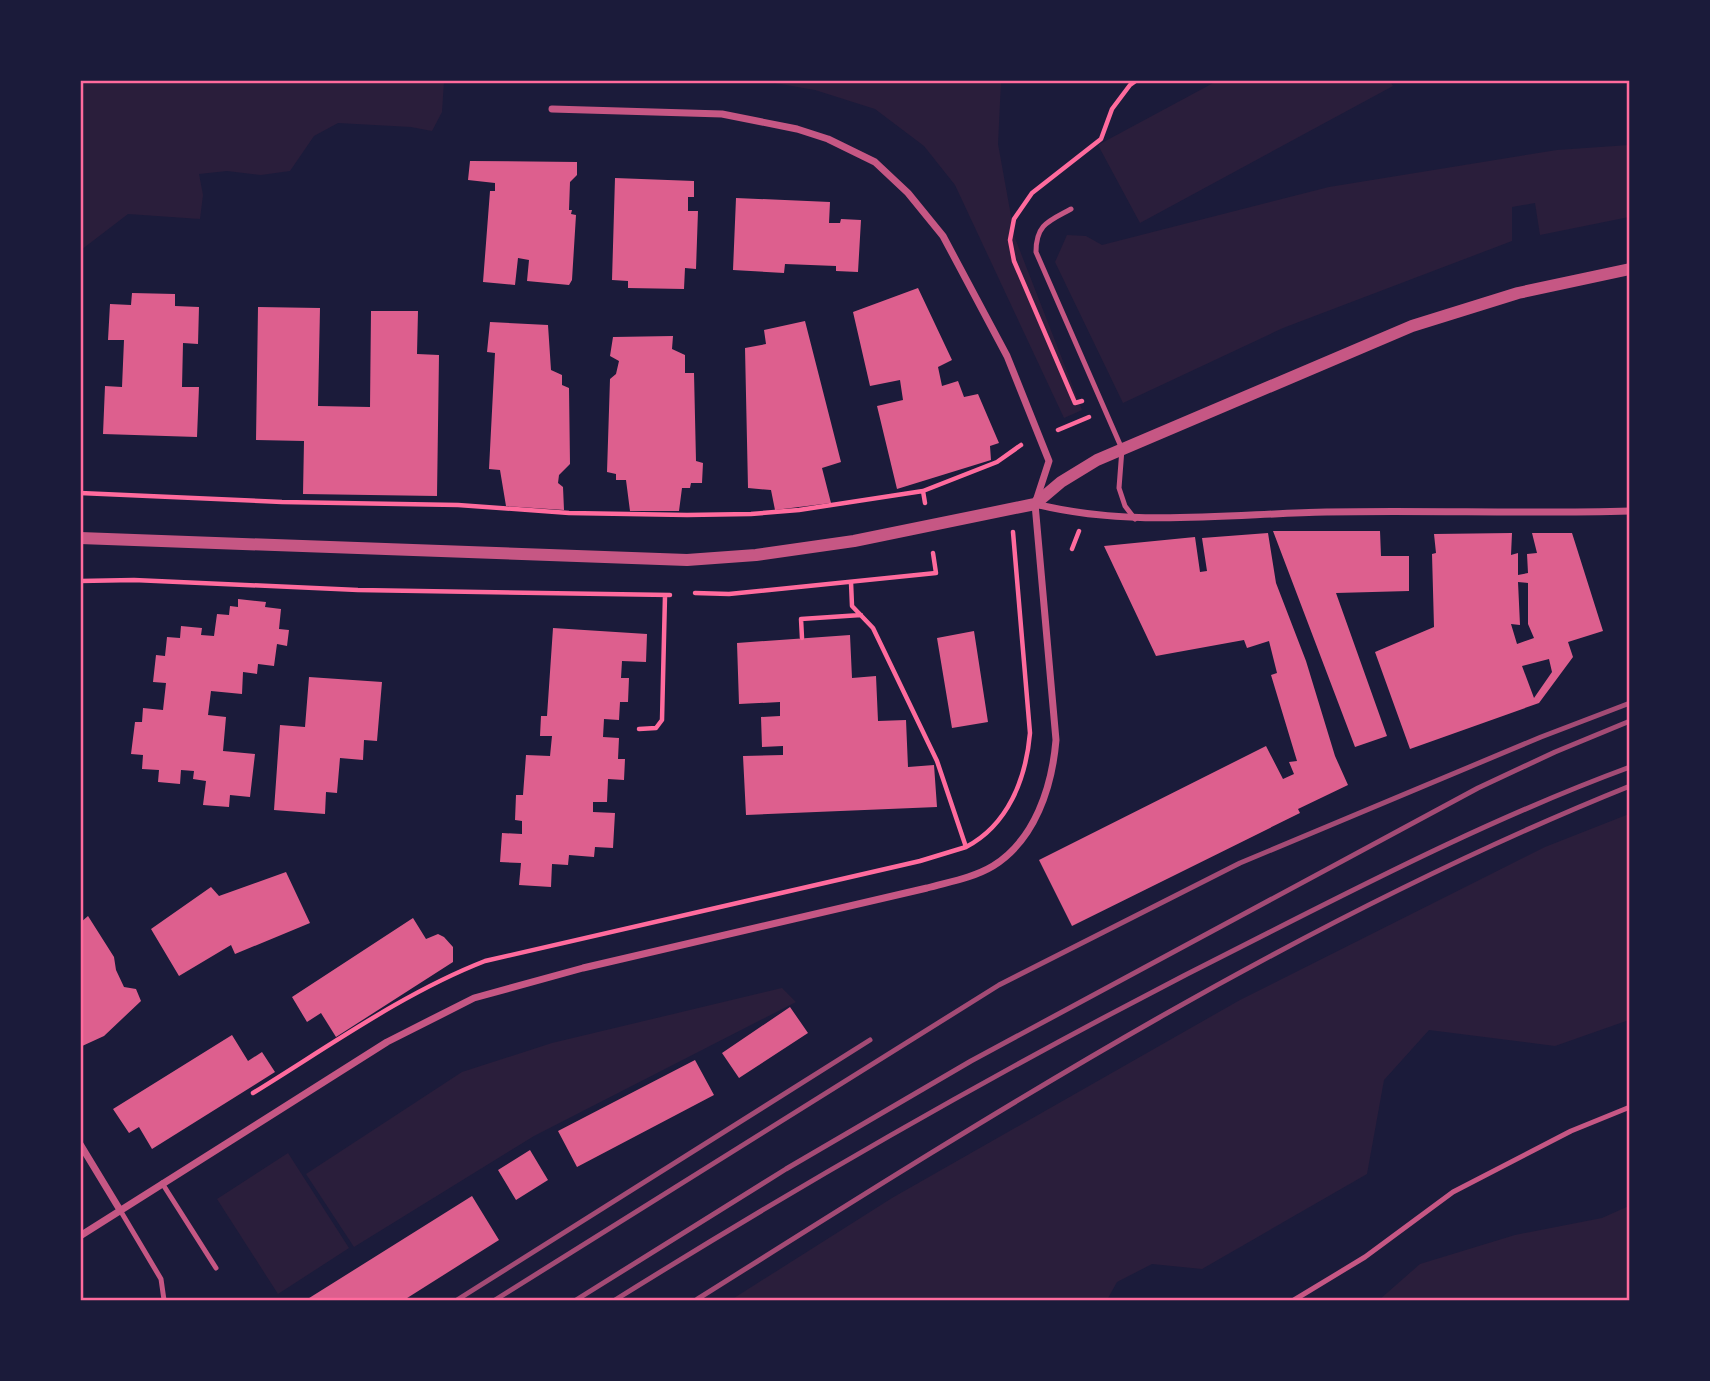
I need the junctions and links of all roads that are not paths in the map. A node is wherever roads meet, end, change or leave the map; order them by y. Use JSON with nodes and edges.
{"nodes":[{"id":1,"x":552,"y":109,"type":"dead end"},
{"id":2,"x":1071,"y":209,"type":"dead end"},
{"id":3,"x":1629,"y":269,"type":"edge"},
{"id":4,"x":1122,"y":449,"type":"junction"},
{"id":5,"x":1035,"y":504,"type":"junction"},
{"id":6,"x":1629,"y":511,"type":"edge"},
{"id":7,"x":1135,"y":519,"type":"junction"},
{"id":8,"x":80,"y":538,"type":"edge"},
{"id":9,"x":1629,"y":1107,"type":"edge"},
{"id":10,"x":80,"y":1144,"type":"edge"},
{"id":11,"x":162,"y":1183,"type":"junction"},
{"id":12,"x":120,"y":1210,"type":"junction"},
{"id":13,"x":80,"y":1236,"type":"edge"},
{"id":14,"x":216,"y":1268,"type":"dead end"},
{"id":15,"x":164,"y":1300,"type":"edge"},
{"id":16,"x":1294,"y":1300,"type":"edge"}],
"edges":[{"from":1,"to":5,"type":"street"},
{"from":2,"to":4,"type":"lane"},
{"from":3,"to":4,"type":"street"},
{"from":4,"to":5,"type":"street"},
{"from":4,"to":7,"type":"lane"},
{"from":5,"to":7,"type":"street"},
{"from":5,"to":8,"type":"street"},
{"from":5,"to":11,"type":"street"},
{"from":6,"to":7,"type":"street"},
{"from":9,"to":16,"type":"lane"},
{"from":10,"to":12,"type":"street"},
{"from":11,"to":12,"type":"street"},
{"from":11,"to":14,"type":"lane"},
{"from":12,"to":13,"type":"street"},
{"from":12,"to":15,"type":"lane"}]}
